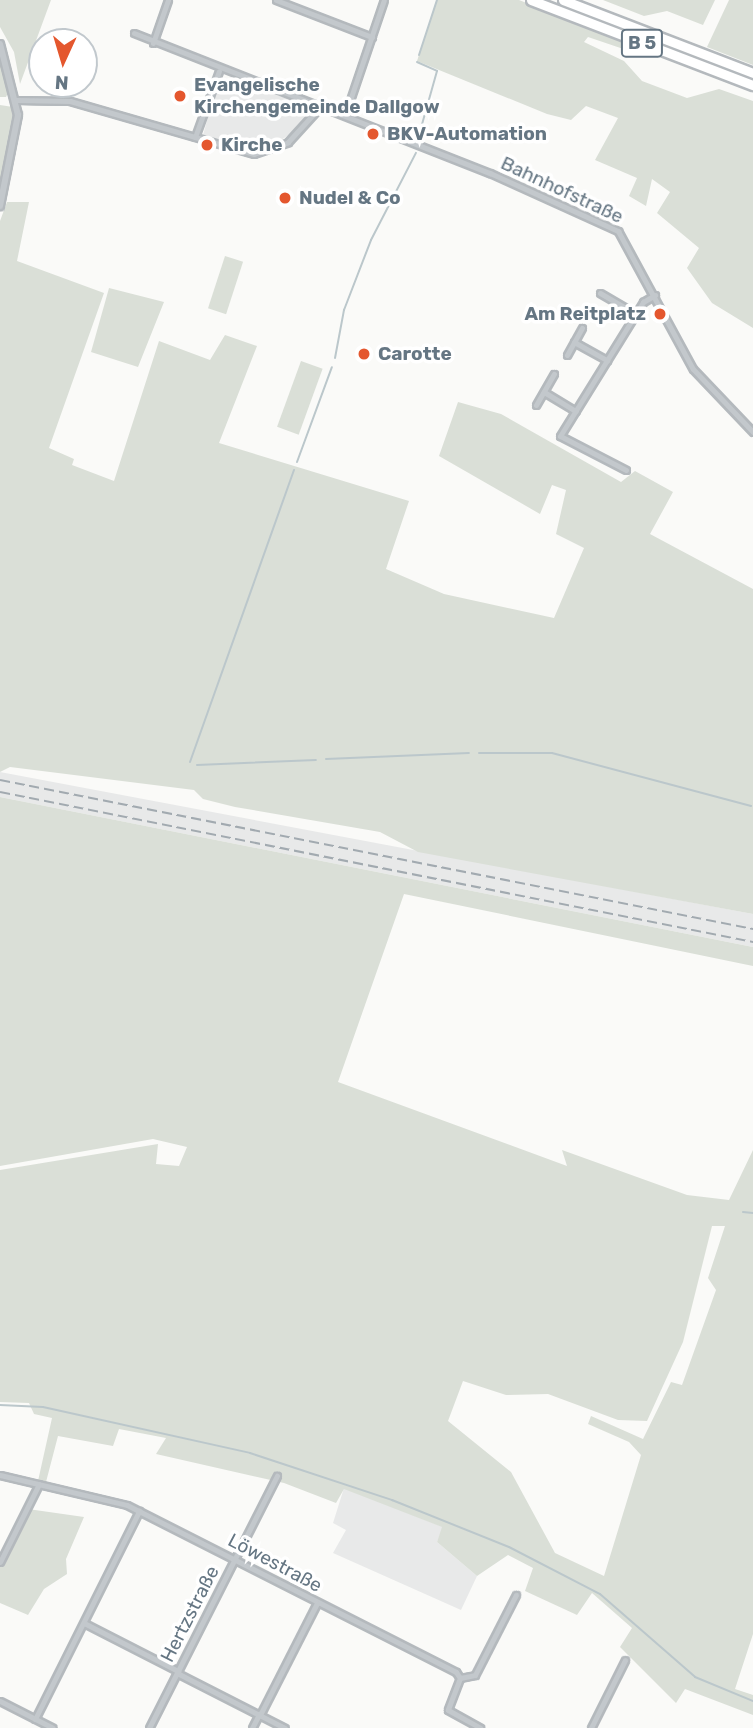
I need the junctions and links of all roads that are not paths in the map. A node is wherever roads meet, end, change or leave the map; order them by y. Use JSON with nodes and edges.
{"nodes":[{"id":1,"x":168,"y":0,"type":"edge"},
{"id":2,"x":276,"y":0,"type":"edge"},
{"id":3,"x":384,"y":0,"type":"edge"},
{"id":4,"x":531,"y":0,"type":"edge"},
{"id":5,"x":563,"y":0,"type":"edge"},
{"id":6,"x":134,"y":33,"type":"dead end"},
{"id":7,"x":372,"y":37,"type":"junction"},
{"id":8,"x":153,"y":43,"type":"junction"},
{"id":9,"x":0,"y":44,"type":"edge"},
{"id":10,"x":219,"y":71,"type":"junction"},
{"id":11,"x":753,"y":73,"type":"edge"},
{"id":12,"x":753,"y":85,"type":"edge"},
{"id":13,"x":17,"y":100,"type":"junction"},
{"id":14,"x":318,"y":108,"type":"junction"},
{"id":15,"x":345,"y":115,"type":"junction"},
{"id":16,"x":195,"y":137,"type":"junction"},
{"id":17,"x":0,"y":206,"type":"edge"},
{"id":18,"x":600,"y":293,"type":"dead end"},
{"id":19,"x":655,"y":295,"type":"junction"},
{"id":20,"x":636,"y":314,"type":"junction"},
{"id":21,"x":582,"y":328,"type":"dead end"},
{"id":22,"x":574,"y":343,"type":"junction"},
{"id":23,"x":567,"y":355,"type":"dead end"},
{"id":24,"x":607,"y":360,"type":"junction"},
{"id":25,"x":554,"y":374,"type":"dead end"},
{"id":26,"x":544,"y":392,"type":"junction"},
{"id":27,"x":536,"y":405,"type":"dead end"},
{"id":28,"x":576,"y":411,"type":"junction"},
{"id":29,"x":753,"y":432,"type":"edge"},
{"id":30,"x":626,"y":470,"type":"dead end"},
{"id":31,"x":0,"y":1475,"type":"edge"},
{"id":32,"x":277,"y":1476,"type":"dead end"},
{"id":33,"x":39,"y":1484,"type":"junction"},
{"id":34,"x":139,"y":1511,"type":"junction"},
{"id":35,"x":234,"y":1559,"type":"junction"},
{"id":36,"x":0,"y":1562,"type":"edge"},
{"id":37,"x":516,"y":1595,"type":"dead end"},
{"id":38,"x":317,"y":1603,"type":"junction"},
{"id":39,"x":83,"y":1623,"type":"junction"},
{"id":40,"x":625,"y":1660,"type":"dead end"},
{"id":41,"x":178,"y":1672,"type":"junction"},
{"id":42,"x":460,"y":1678,"type":"junction"},
{"id":43,"x":0,"y":1701,"type":"edge"},
{"id":44,"x":259,"y":1715,"type":"junction"},
{"id":45,"x":36,"y":1719,"type":"junction"},
{"id":46,"x":53,"y":1728,"type":"edge"},
{"id":47,"x":149,"y":1728,"type":"edge"},
{"id":48,"x":251,"y":1728,"type":"edge"},
{"id":49,"x":285,"y":1728,"type":"edge"},
{"id":50,"x":480,"y":1728,"type":"edge"},
{"id":51,"x":591,"y":1728,"type":"edge"}],
"edges":[{"from":1,"to":8,"type":"street"},
{"from":2,"to":7,"type":"street"},
{"from":3,"to":7,"type":"street"},
{"from":4,"to":12,"type":"highway","number":"B 5"},
{"from":5,"to":11,"type":"highway","number":"B 5"},
{"from":6,"to":8,"type":"street","name":"Bahnhofstraße"},
{"from":7,"to":15,"type":"street"},
{"from":8,"to":10,"type":"street","name":"Bahnhofstraße"},
{"from":9,"to":13,"type":"street"},
{"from":10,"to":14,"type":"street","name":"Bahnhofstraße"},
{"from":10,"to":16,"type":"street"},
{"from":13,"to":16,"type":"street"},
{"from":13,"to":17,"type":"street"},
{"from":14,"to":15,"type":"street","name":"Bahnhofstraße"},
{"from":14,"to":16,"type":"street"},
{"from":15,"to":19,"type":"street","name":"Bahnhofstraße"},
{"from":18,"to":20,"type":"street"},
{"from":19,"to":20,"type":"street"},
{"from":19,"to":29,"type":"street","name":"Bahnhofstraße"},
{"from":20,"to":24,"type":"street"},
{"from":21,"to":22,"type":"street"},
{"from":22,"to":23,"type":"street"},
{"from":22,"to":24,"type":"street"},
{"from":24,"to":28,"type":"street"},
{"from":25,"to":26,"type":"street"},
{"from":26,"to":27,"type":"street"},
{"from":26,"to":28,"type":"street"},
{"from":28,"to":30,"type":"street"},
{"from":31,"to":33,"type":"street","name":"Löwestraße"},
{"from":32,"to":35,"type":"street","name":"Hertzstraße"},
{"from":33,"to":34,"type":"street","name":"Löwestraße"},
{"from":33,"to":36,"type":"street"},
{"from":34,"to":35,"type":"street","name":"Löwestraße"},
{"from":34,"to":39,"type":"street"},
{"from":35,"to":38,"type":"street","name":"Löwestraße"},
{"from":35,"to":41,"type":"street","name":"Hertzstraße"},
{"from":37,"to":42,"type":"street"},
{"from":38,"to":42,"type":"street","name":"Löwestraße"},
{"from":38,"to":44,"type":"street"},
{"from":39,"to":41,"type":"street"},
{"from":39,"to":45,"type":"street"},
{"from":40,"to":51,"type":"street"},
{"from":41,"to":44,"type":"street"},
{"from":41,"to":47,"type":"street","name":"Hertzstraße"},
{"from":42,"to":50,"type":"street"},
{"from":43,"to":45,"type":"street"},
{"from":44,"to":48,"type":"street"},
{"from":44,"to":49,"type":"street"},
{"from":45,"to":46,"type":"street"}]}
